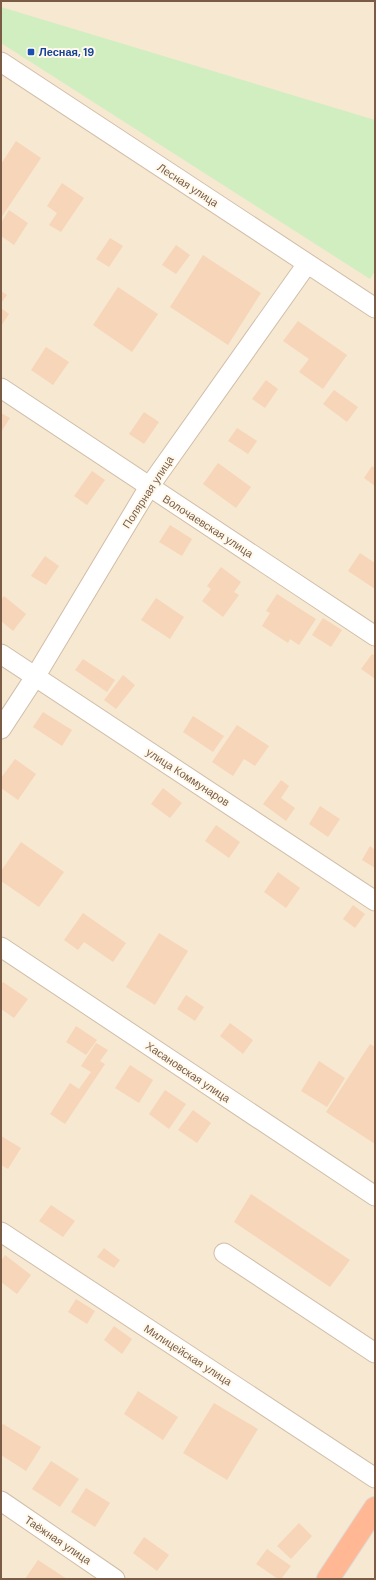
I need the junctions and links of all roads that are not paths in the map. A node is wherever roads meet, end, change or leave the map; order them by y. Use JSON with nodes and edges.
{"nodes":[{"id":1,"x":1,"y":62,"type":"edge"},
{"id":2,"x":307,"y":264,"type":"junction"},
{"id":3,"x":375,"y":308,"type":"edge"},
{"id":4,"x":1,"y":388,"type":"edge"},
{"id":5,"x":149,"y":487,"type":"junction"},
{"id":6,"x":375,"y":636,"type":"edge"},
{"id":7,"x":1,"y":654,"type":"edge"},
{"id":8,"x":35,"y":677,"type":"junction"},
{"id":9,"x":1,"y":729,"type":"edge"},
{"id":10,"x":375,"y":901,"type":"edge"},
{"id":11,"x":1,"y":947,"type":"edge"},
{"id":12,"x":375,"y":1196,"type":"edge"},
{"id":13,"x":1,"y":1232,"type":"edge"},
{"id":14,"x":224,"y":1253,"type":"dead end"},
{"id":15,"x":375,"y":1353,"type":"edge"},
{"id":16,"x":375,"y":1478,"type":"edge"},
{"id":17,"x":1,"y":1501,"type":"edge"},
{"id":18,"x":375,"y":1508,"type":"edge"},
{"id":19,"x":115,"y":1579,"type":"edge"},
{"id":20,"x":328,"y":1579,"type":"edge"}],
"edges":[{"from":1,"to":2,"type":"street","name":"Лесная улица"},
{"from":2,"to":3,"type":"street","name":"Лесная улица"},
{"from":2,"to":5,"type":"street","name":"Полярная улица"},
{"from":4,"to":5,"type":"street","name":"Волочаевская улица"},
{"from":5,"to":6,"type":"street","name":"Волочаевская улица"},
{"from":5,"to":8,"type":"street","name":"Полярная улица"},
{"from":7,"to":8,"type":"street","name":"улица Коммунаров"},
{"from":8,"to":9,"type":"street","name":"Полярная улица"},
{"from":8,"to":10,"type":"street","name":"улица Коммунаров"},
{"from":11,"to":12,"type":"street","name":"Хасановская улица"},
{"from":13,"to":16,"type":"street","name":"Милицейская улица"},
{"from":14,"to":15,"type":"street"},
{"from":17,"to":19,"type":"street","name":"Таёжная улица"},
{"from":18,"to":20,"type":"highway"}]}
